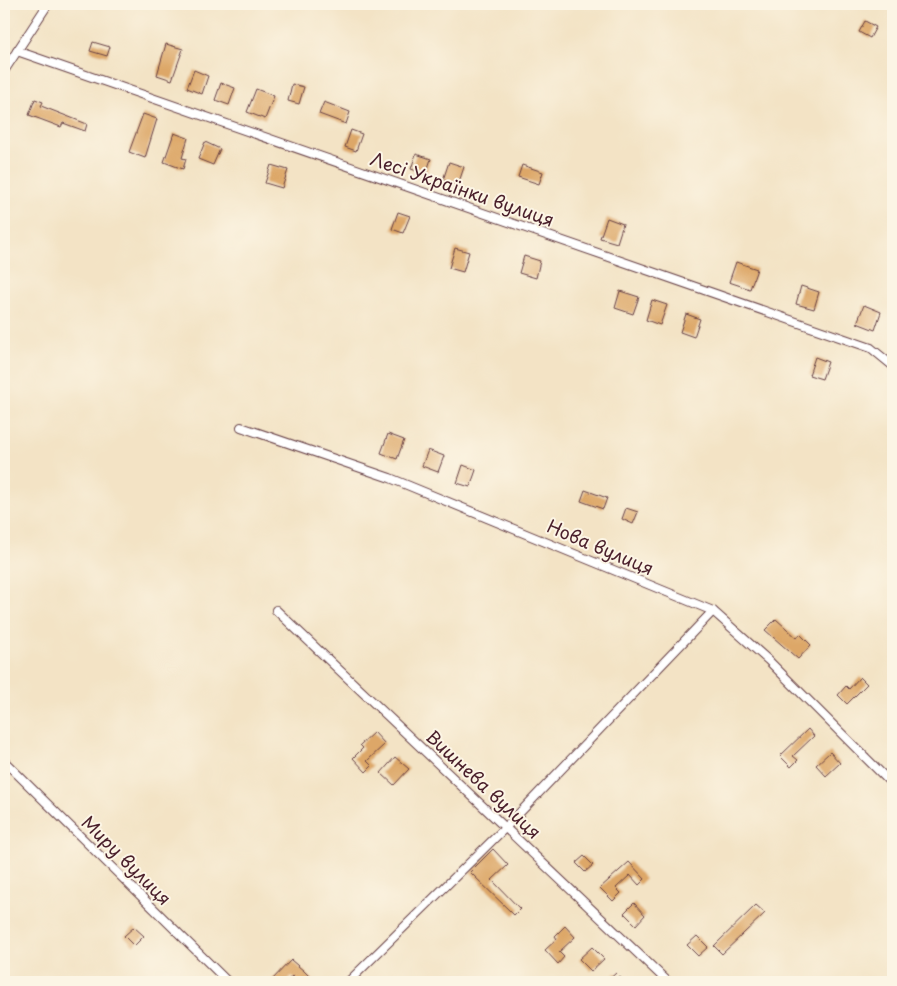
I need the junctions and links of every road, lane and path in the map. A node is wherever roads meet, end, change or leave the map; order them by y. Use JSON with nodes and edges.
{"nodes":[{"id":1,"x":48,"y":4,"type":"edge"},
{"id":2,"x":17,"y":51,"type":"junction"},
{"id":3,"x":4,"y":71,"type":"edge"},
{"id":4,"x":893,"y":366,"type":"edge"},
{"id":5,"x":241,"y":427,"type":"dead end"},
{"id":6,"x":276,"y":610,"type":"dead end"},
{"id":7,"x":713,"y":612,"type":"junction"},
{"id":8,"x":4,"y":761,"type":"edge"},
{"id":9,"x":893,"y":785,"type":"edge"},
{"id":10,"x":506,"y":827,"type":"junction"},
{"id":11,"x":228,"y":982,"type":"edge"},
{"id":12,"x":348,"y":982,"type":"edge"},
{"id":13,"x":668,"y":982,"type":"edge"}],
"edges":[{"from":1,"to":2,"type":"street"},
{"from":2,"to":3,"type":"street"},
{"from":2,"to":4,"type":"street","name":"Лесі Українки вулиця"},
{"from":5,"to":7,"type":"street","name":"Нова вулиця"},
{"from":6,"to":10,"type":"street","name":"Вишнева вулиця"},
{"from":7,"to":9,"type":"street","name":"Нова вулиця"},
{"from":7,"to":10,"type":"street"},
{"from":8,"to":11,"type":"street","name":"Миру вулиця"},
{"from":10,"to":12,"type":"street"},
{"from":10,"to":13,"type":"street","name":"Вишнева вулиця"}]}
